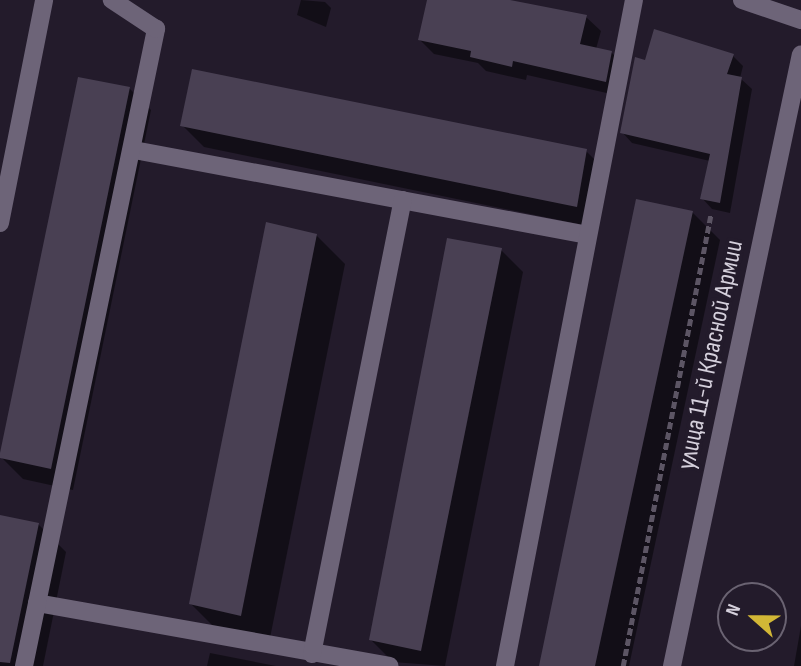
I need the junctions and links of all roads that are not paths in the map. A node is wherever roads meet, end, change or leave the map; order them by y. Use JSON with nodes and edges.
{"nodes":[{"id":1,"x":44,"y":0,"type":"edge"},
{"id":2,"x":112,"y":0,"type":"edge"},
{"id":3,"x":634,"y":0,"type":"edge"},
{"id":4,"x":742,"y":0,"type":"edge"},
{"id":5,"x":801,"y":20,"type":"edge"},
{"id":6,"x":801,"y":54,"type":"edge"},
{"id":7,"x":134,"y":150,"type":"junction"},
{"id":8,"x":403,"y":200,"type":"junction"},
{"id":9,"x":0,"y":223,"type":"edge"},
{"id":10,"x":587,"y":235,"type":"junction"},
{"id":11,"x":37,"y":603,"type":"junction"},
{"id":12,"x":312,"y":654,"type":"junction"},
{"id":13,"x":24,"y":666,"type":"edge"},
{"id":14,"x":389,"y":666,"type":"edge"},
{"id":15,"x":505,"y":666,"type":"edge"},
{"id":16,"x":672,"y":666,"type":"edge"}],
"edges":[{"from":1,"to":9,"type":"street"},
{"from":2,"to":7,"type":"street"},
{"from":3,"to":10,"type":"street"},
{"from":4,"to":5,"type":"street"},
{"from":6,"to":16,"type":"street","name":"улица 11-й Красной Армии"},
{"from":7,"to":8,"type":"street"},
{"from":7,"to":11,"type":"street"},
{"from":8,"to":10,"type":"street"},
{"from":8,"to":12,"type":"street"},
{"from":10,"to":15,"type":"street"},
{"from":11,"to":12,"type":"street"},
{"from":11,"to":13,"type":"street"},
{"from":12,"to":14,"type":"street"}]}
